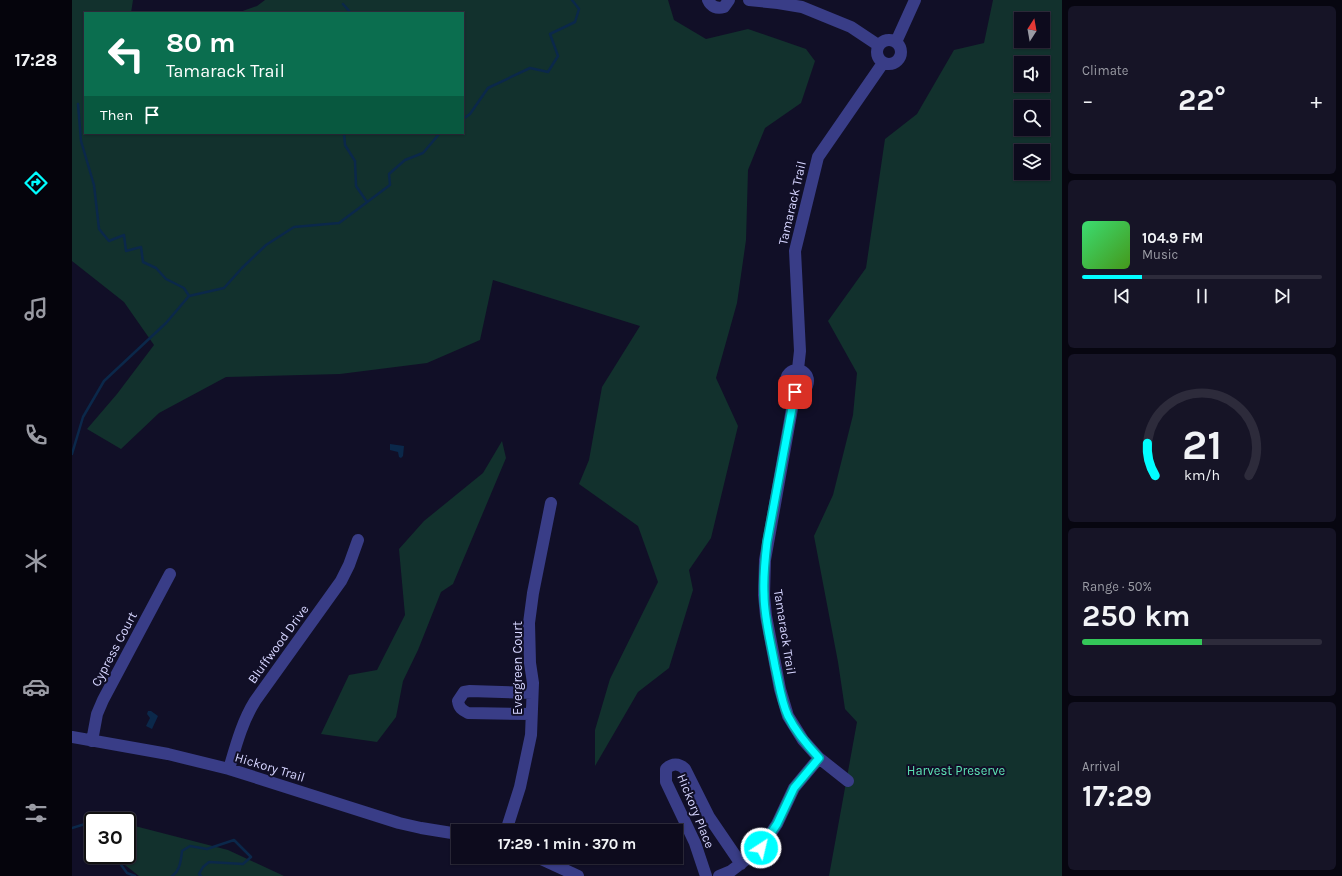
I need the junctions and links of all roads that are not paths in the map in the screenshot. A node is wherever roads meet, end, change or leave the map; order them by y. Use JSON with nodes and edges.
{"nodes":[{"id":1,"x":708,"y":0,"type":"edge"},
{"id":2,"x":729,"y":0,"type":"edge"},
{"id":3,"x":749,"y":0,"type":"edge"},
{"id":4,"x":915,"y":0,"type":"edge"},
{"id":5,"x":896,"y":42,"type":"junction"},
{"id":6,"x":878,"y":45,"type":"junction"},
{"id":7,"x":883,"y":63,"type":"junction"},
{"id":8,"x":551,"y":503,"type":"dead end"},
{"id":9,"x":358,"y":540,"type":"dead end"},
{"id":10,"x":170,"y":574,"type":"dead end"},
{"id":11,"x":532,"y":693,"type":"junction"},
{"id":12,"x":532,"y":714,"type":"junction"},
{"id":13,"x":72,"y":737,"type":"edge"},
{"id":14,"x":92,"y":741,"type":"junction"},
{"id":15,"x":819,"y":758,"type":"junction"},
{"id":16,"x":229,"y":769,"type":"junction"},
{"id":17,"x":848,"y":781,"type":"dead end"},
{"id":18,"x":508,"y":824,"type":"edge"},
{"id":19,"x":451,"y":833,"type":"edge"},
{"id":20,"x":552,"y":864,"type":"edge"},
{"id":21,"x":741,"y":864,"type":"junction"},
{"id":22,"x":578,"y":876,"type":"edge"},
{"id":23,"x":706,"y":876,"type":"edge"},
{"id":24,"x":719,"y":876,"type":"edge"}],
"edges":[{"from":1,"to":2,"type":"street"},
{"from":3,"to":6,"type":"street"},
{"from":4,"to":5,"type":"street"},
{"from":5,"to":6,"type":"street"},
{"from":5,"to":7,"type":"street"},
{"from":6,"to":7,"type":"street"},
{"from":7,"to":15,"type":"street","name":"Tamarack Trail"},
{"from":8,"to":11,"type":"street","name":"Evergreen Court"},
{"from":9,"to":16,"type":"street","name":"Bluffwood Drive"},
{"from":10,"to":14,"type":"street","name":"Cypress Court"},
{"from":11,"to":12,"type":"street","name":"Evergreen Court"},
{"from":11,"to":12,"type":"street"},
{"from":12,"to":18,"type":"street","name":"Evergreen Court"},
{"from":13,"to":14,"type":"street","name":"Hickory Trail"},
{"from":14,"to":16,"type":"street","name":"Hickory Trail"},
{"from":15,"to":17,"type":"street","name":"Tamarack Trail"},
{"from":15,"to":21,"type":"street"},
{"from":16,"to":19,"type":"street","name":"Hickory Trail"},
{"from":20,"to":22,"type":"street"},
{"from":21,"to":23,"type":"street","name":"Hickory Place"},
{"from":21,"to":24,"type":"street"}]}
